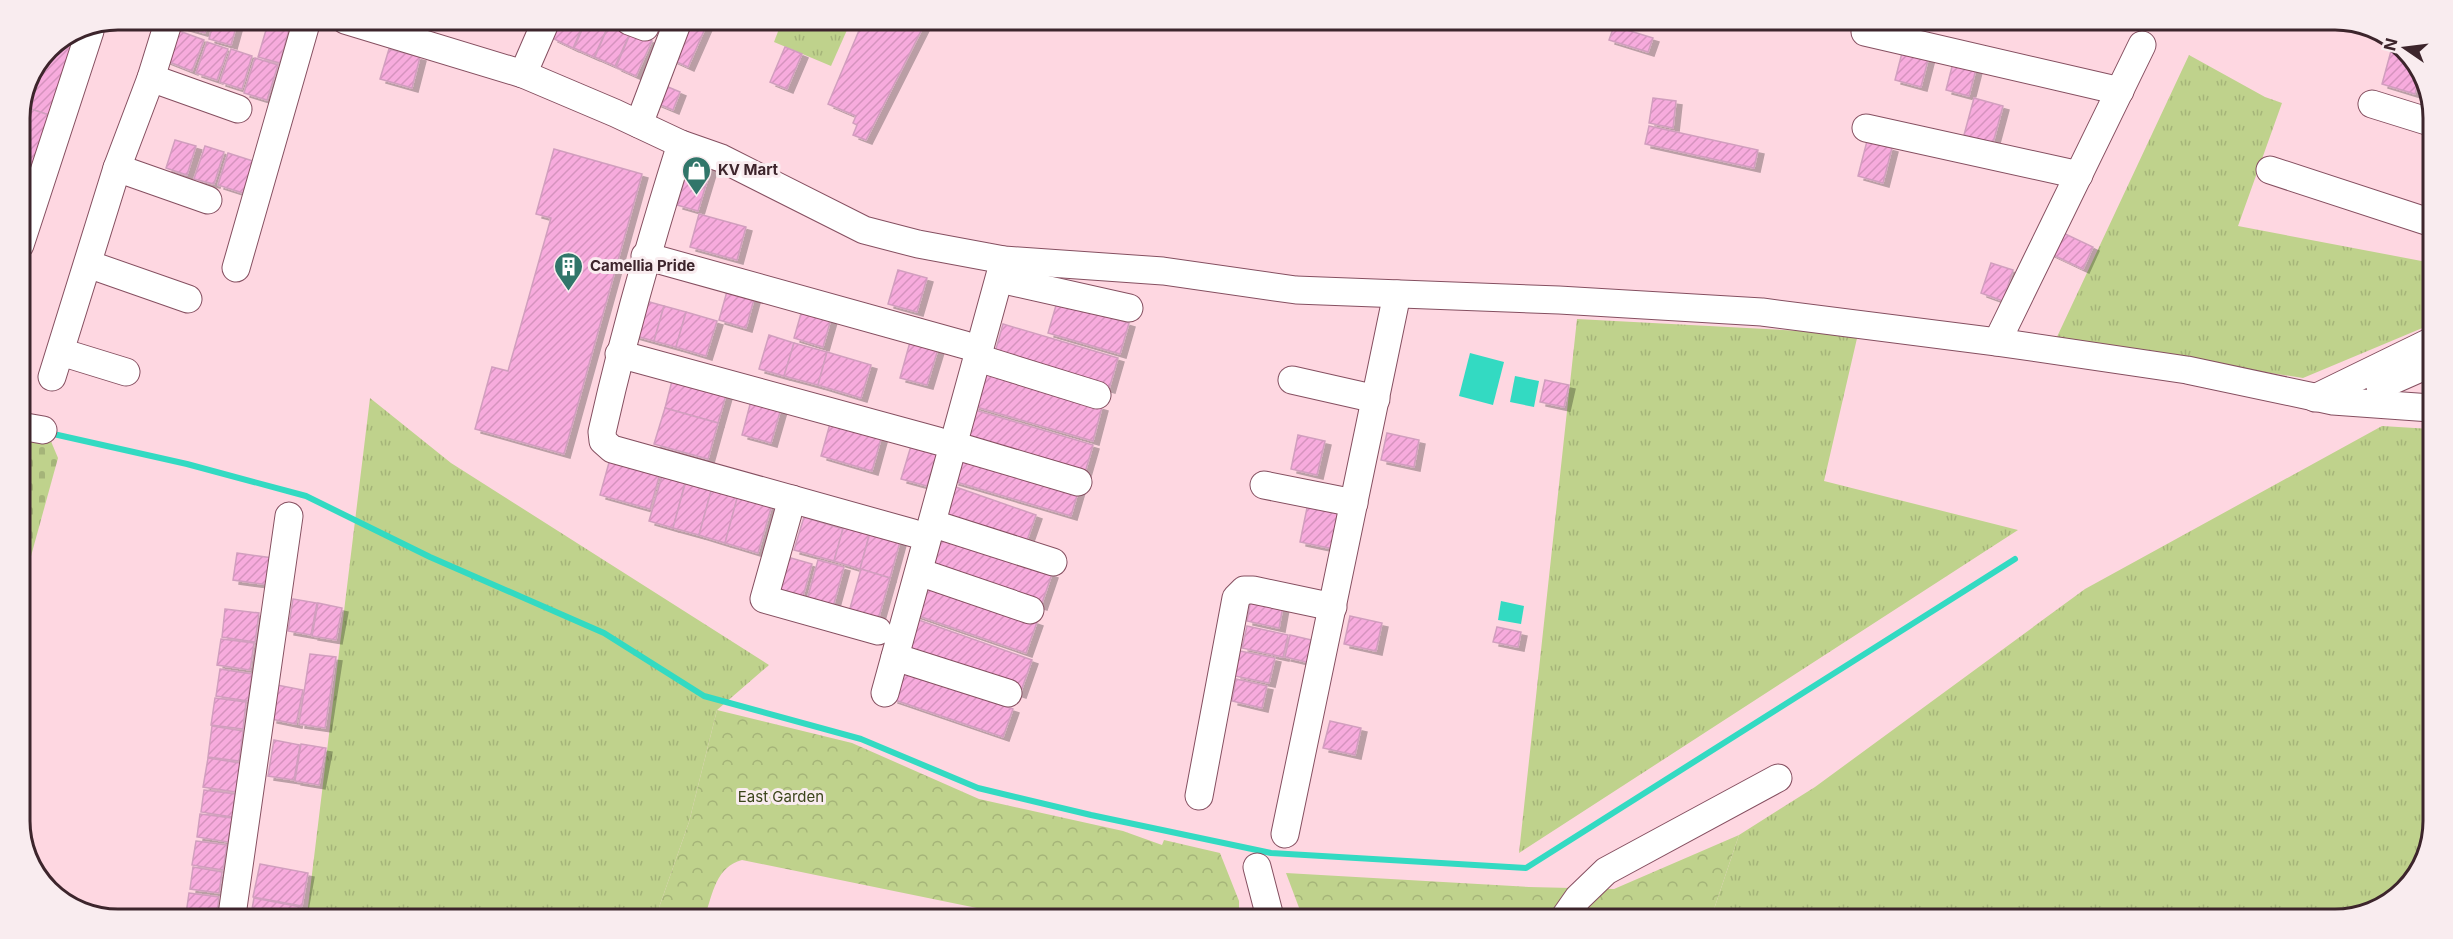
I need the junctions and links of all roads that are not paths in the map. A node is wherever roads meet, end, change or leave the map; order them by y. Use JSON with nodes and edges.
{"nodes":[{"id":1,"x":166,"y":30,"type":"edge"},
{"id":2,"x":304,"y":30,"type":"edge"},
{"id":3,"x":378,"y":30,"type":"edge"},
{"id":4,"x":542,"y":30,"type":"edge"},
{"id":5,"x":675,"y":30,"type":"edge"},
{"id":6,"x":1865,"y":32,"type":"dead end"},
{"id":7,"x":88,"y":36,"type":"edge"},
{"id":8,"x":2142,"y":45,"type":"dead end"},
{"id":9,"x":523,"y":74,"type":"junction"},
{"id":10,"x":151,"y":78,"type":"junction"},
{"id":11,"x":2120,"y":90,"type":"junction"},
{"id":12,"x":2372,"y":104,"type":"dead end"},
{"id":13,"x":238,"y":109,"type":"dead end"},
{"id":14,"x":2423,"y":120,"type":"edge"},
{"id":15,"x":639,"y":124,"type":"junction"},
{"id":16,"x":1866,"y":128,"type":"dead end"},
{"id":17,"x":681,"y":144,"type":"junction"},
{"id":18,"x":117,"y":168,"type":"junction"},
{"id":19,"x":2270,"y":170,"type":"dead end"},
{"id":20,"x":2079,"y":175,"type":"junction"},
{"id":21,"x":208,"y":200,"type":"dead end"},
{"id":22,"x":30,"y":214,"type":"edge"},
{"id":23,"x":2423,"y":220,"type":"edge"},
{"id":24,"x":645,"y":256,"type":"junction"},
{"id":25,"x":88,"y":264,"type":"junction"},
{"id":26,"x":236,"y":268,"type":"dead end"},
{"id":27,"x":1002,"y":269,"type":"junction"},
{"id":28,"x":1398,"y":294,"type":"junction"},
{"id":29,"x":188,"y":299,"type":"dead end"},
{"id":30,"x":1129,"y":308,"type":"dead end"},
{"id":31,"x":1997,"y":342,"type":"junction"},
{"id":32,"x":2423,"y":345,"type":"edge"},
{"id":33,"x":61,"y":352,"type":"junction"},
{"id":34,"x":972,"y":352,"type":"junction"},
{"id":35,"x":619,"y":354,"type":"junction"},
{"id":36,"x":2423,"y":367,"type":"edge"},
{"id":37,"x":126,"y":372,"type":"dead end"},
{"id":38,"x":52,"y":377,"type":"dead end"},
{"id":39,"x":1292,"y":380,"type":"dead end"},
{"id":40,"x":1097,"y":395,"type":"dead end"},
{"id":41,"x":2315,"y":398,"type":"junction"},
{"id":42,"x":1376,"y":399,"type":"junction"},
{"id":43,"x":2346,"y":402,"type":"junction"},
{"id":44,"x":2423,"y":407,"type":"edge"},
{"id":45,"x":946,"y":443,"type":"junction"},
{"id":46,"x":1078,"y":482,"type":"dead end"},
{"id":47,"x":1264,"y":485,"type":"dead end"},
{"id":48,"x":792,"y":499,"type":"junction"},
{"id":49,"x":1354,"y":503,"type":"junction"},
{"id":50,"x":288,"y":516,"type":"dead end"},
{"id":51,"x":923,"y":528,"type":"junction"},
{"id":52,"x":1053,"y":562,"type":"dead end"},
{"id":53,"x":919,"y":572,"type":"junction"},
{"id":54,"x":1333,"y":607,"type":"junction"},
{"id":55,"x":1030,"y":610,"type":"dead end"},
{"id":56,"x":878,"y":632,"type":"dead end"},
{"id":57,"x":895,"y":657,"type":"junction"},
{"id":58,"x":885,"y":693,"type":"dead end"},
{"id":59,"x":1008,"y":693,"type":"dead end"},
{"id":60,"x":1778,"y":778,"type":"dead end"},
{"id":61,"x":1199,"y":796,"type":"dead end"},
{"id":62,"x":1285,"y":834,"type":"dead end"},
{"id":63,"x":1257,"y":867,"type":"dead end"},
{"id":64,"x":233,"y":909,"type":"edge"},
{"id":65,"x":1268,"y":909,"type":"edge"},
{"id":66,"x":1570,"y":909,"type":"edge"}],
"edges":[{"from":1,"to":10,"type":"street"},
{"from":2,"to":26,"type":"street"},
{"from":3,"to":9,"type":"street"},
{"from":4,"to":9,"type":"street"},
{"from":5,"to":15,"type":"street"},
{"from":6,"to":11,"type":"street"},
{"from":7,"to":22,"type":"street"},
{"from":8,"to":11,"type":"street"},
{"from":9,"to":15,"type":"street"},
{"from":10,"to":13,"type":"street"},
{"from":10,"to":18,"type":"street"},
{"from":11,"to":20,"type":"street"},
{"from":12,"to":14,"type":"street"},
{"from":15,"to":17,"type":"street"},
{"from":16,"to":20,"type":"street"},
{"from":17,"to":24,"type":"street"},
{"from":17,"to":27,"type":"street"},
{"from":18,"to":21,"type":"street"},
{"from":18,"to":25,"type":"street"},
{"from":19,"to":23,"type":"street"},
{"from":20,"to":31,"type":"street"},
{"from":24,"to":34,"type":"street"},
{"from":24,"to":35,"type":"street"},
{"from":25,"to":29,"type":"street"},
{"from":25,"to":33,"type":"street"},
{"from":27,"to":28,"type":"street"},
{"from":27,"to":30,"type":"street"},
{"from":27,"to":34,"type":"street"},
{"from":28,"to":31,"type":"street"},
{"from":28,"to":42,"type":"street"},
{"from":31,"to":41,"type":"street"},
{"from":32,"to":41,"type":"street"},
{"from":33,"to":37,"type":"street"},
{"from":33,"to":38,"type":"street"},
{"from":34,"to":40,"type":"street"},
{"from":34,"to":45,"type":"street"},
{"from":35,"to":45,"type":"street"},
{"from":35,"to":48,"type":"street"},
{"from":36,"to":43,"type":"street"},
{"from":39,"to":42,"type":"street"},
{"from":41,"to":43,"type":"street"},
{"from":42,"to":49,"type":"street"},
{"from":43,"to":44,"type":"street"},
{"from":45,"to":46,"type":"street"},
{"from":45,"to":51,"type":"street"},
{"from":47,"to":49,"type":"street"},
{"from":48,"to":51,"type":"street"},
{"from":48,"to":56,"type":"street"},
{"from":49,"to":54,"type":"street"},
{"from":50,"to":64,"type":"street"},
{"from":51,"to":52,"type":"street"},
{"from":51,"to":53,"type":"street"},
{"from":53,"to":55,"type":"street"},
{"from":53,"to":57,"type":"street"},
{"from":54,"to":61,"type":"street"},
{"from":54,"to":62,"type":"street"},
{"from":57,"to":58,"type":"street"},
{"from":57,"to":59,"type":"street"},
{"from":60,"to":66,"type":"street"},
{"from":63,"to":65,"type":"street"}]}
